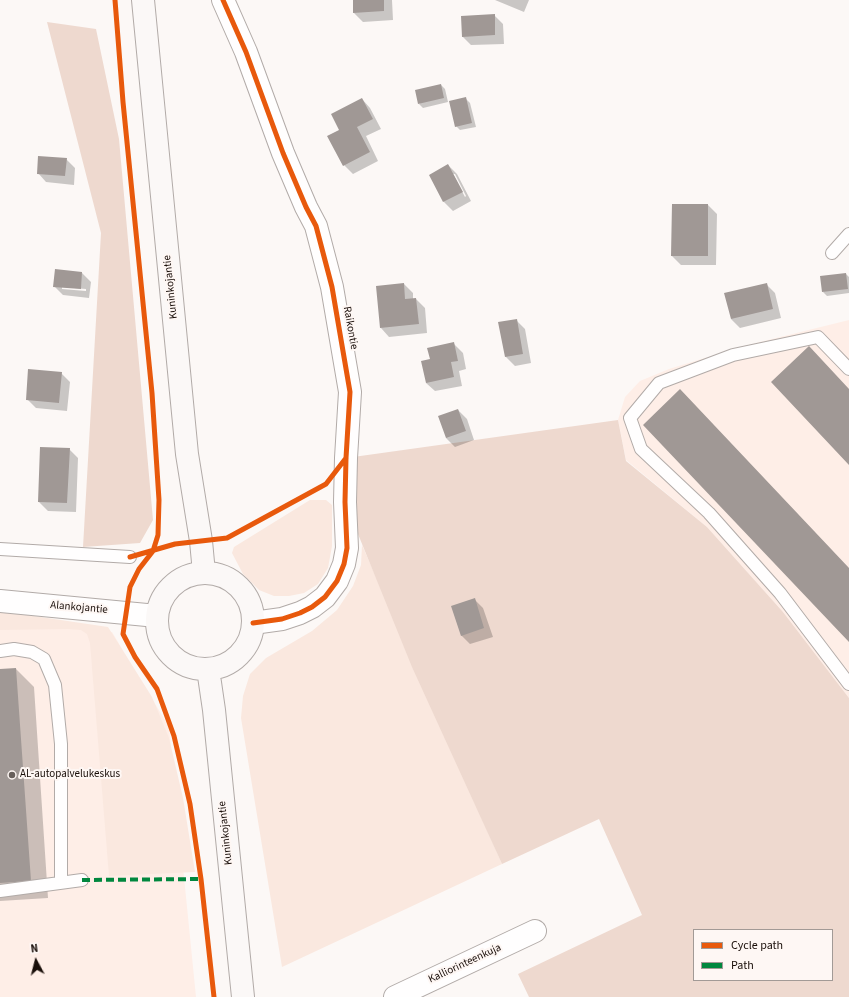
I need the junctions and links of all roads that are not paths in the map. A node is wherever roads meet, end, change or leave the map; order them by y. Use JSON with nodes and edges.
{"nodes":[{"id":1,"x":143,"y":0,"type":"edge"},
{"id":2,"x":223,"y":0,"type":"edge"},
{"id":3,"x":849,"y":234,"type":"edge"},
{"id":4,"x":832,"y":253,"type":"dead end"},
{"id":5,"x":849,"y":369,"type":"edge"},
{"id":6,"x":0,"y":548,"type":"edge"},
{"id":7,"x":130,"y":557,"type":"dead end"},
{"id":8,"x":204,"y":573,"type":"junction"},
{"id":9,"x":0,"y":601,"type":"edge"},
{"id":10,"x":157,"y":616,"type":"junction"},
{"id":11,"x":253,"y":623,"type":"junction"},
{"id":12,"x":0,"y":650,"type":"edge"},
{"id":13,"x":208,"y":669,"type":"junction"},
{"id":14,"x":849,"y":684,"type":"edge"},
{"id":15,"x":82,"y":880,"type":"dead end"},
{"id":16,"x":61,"y":883,"type":"junction"},
{"id":17,"x":0,"y":891,"type":"edge"},
{"id":18,"x":535,"y":931,"type":"dead end"},
{"id":19,"x":243,"y":997,"type":"edge"},
{"id":20,"x":395,"y":997,"type":"edge"}],
"edges":[{"from":1,"to":8,"type":"main road","name":"Kuninkojantie"},
{"from":2,"to":11,"type":"street","name":"Raikontie"},
{"from":3,"to":4,"type":"lane"},
{"from":5,"to":14,"type":"lane"},
{"from":6,"to":7,"type":"lane"},
{"from":8,"to":10,"type":"main road"},
{"from":8,"to":11,"type":"main road"},
{"from":9,"to":10,"type":"street","name":"Alankojantie"},
{"from":10,"to":13,"type":"main road"},
{"from":11,"to":13,"type":"main road"},
{"from":12,"to":16,"type":"lane"},
{"from":13,"to":19,"type":"main road","name":"Kuninkojantie"},
{"from":15,"to":16,"type":"lane"},
{"from":16,"to":17,"type":"lane"},
{"from":18,"to":20,"type":"street","name":"Kalliorinteenkuja"}]}
